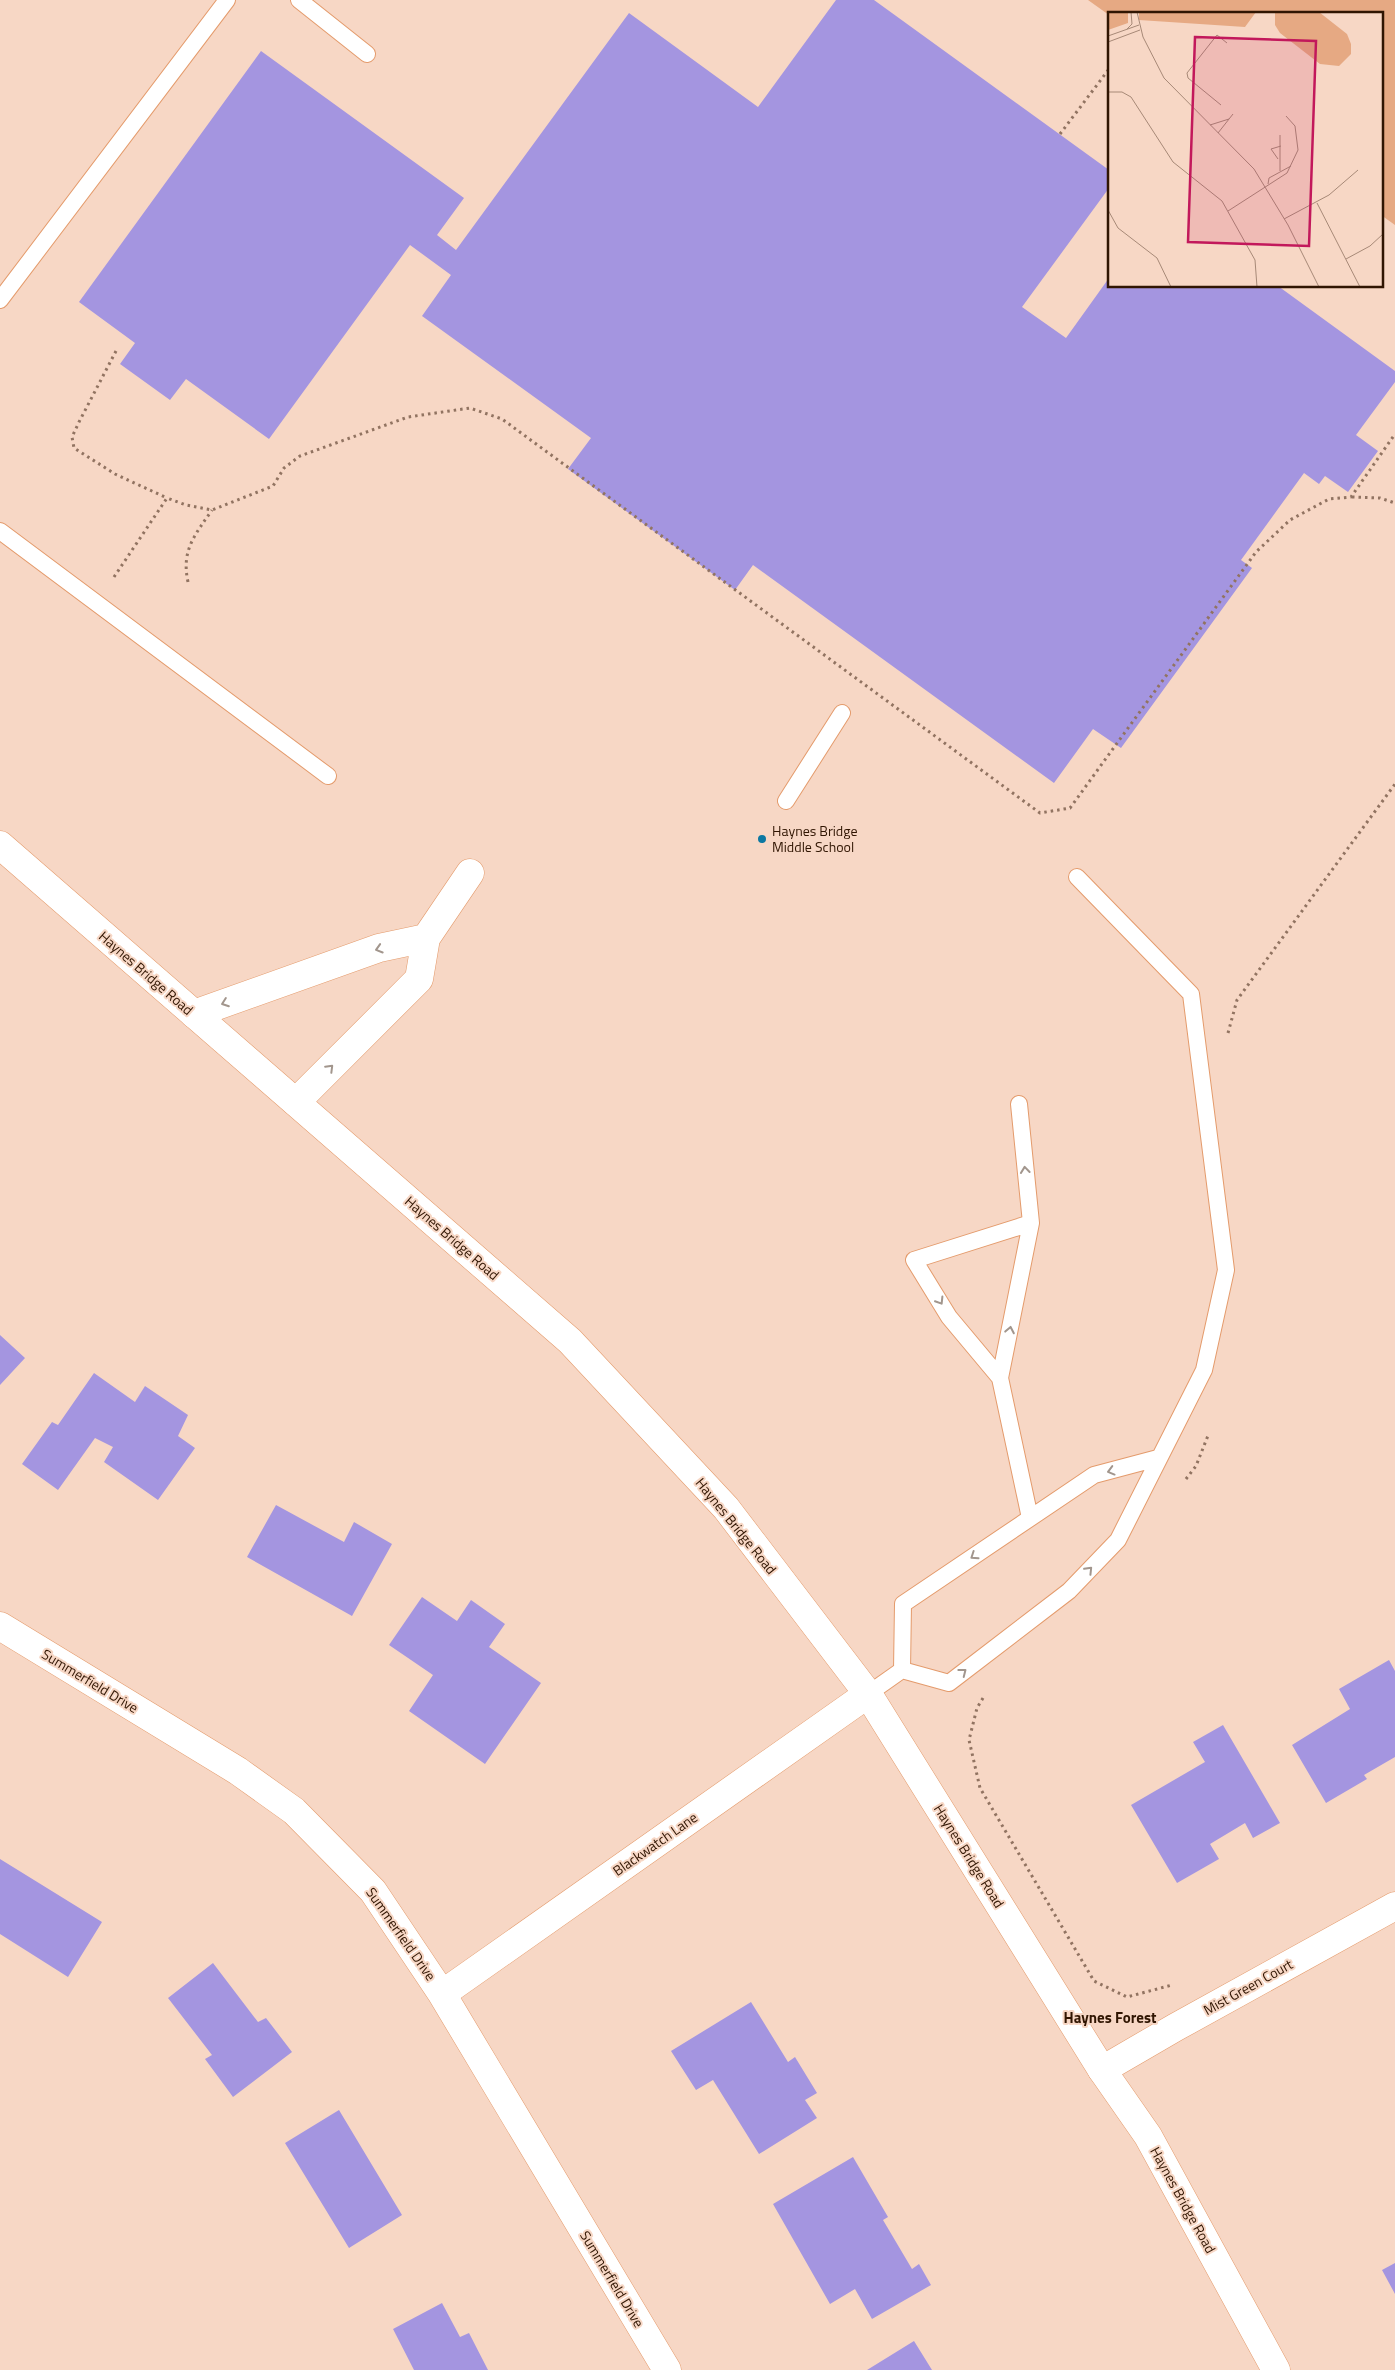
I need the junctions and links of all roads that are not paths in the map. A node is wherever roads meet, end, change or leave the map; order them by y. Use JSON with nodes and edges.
{"nodes":[{"id":1,"x":227,"y":0,"type":"edge"},
{"id":2,"x":299,"y":0,"type":"edge"},
{"id":3,"x":367,"y":54,"type":"dead end"},
{"id":4,"x":0,"y":300,"type":"edge"},
{"id":5,"x":0,"y":531,"type":"edge"},
{"id":6,"x":842,"y":713,"type":"dead end"},
{"id":7,"x":328,"y":776,"type":"dead end"},
{"id":8,"x":786,"y":801,"type":"dead end"},
{"id":9,"x":0,"y":845,"type":"edge"},
{"id":10,"x":470,"y":873,"type":"dead end"},
{"id":11,"x":1077,"y":877,"type":"dead end"},
{"id":12,"x":426,"y":938,"type":"junction"},
{"id":13,"x":194,"y":1014,"type":"junction"},
{"id":14,"x":296,"y":1102,"type":"junction"},
{"id":15,"x":1019,"y":1104,"type":"dead end"},
{"id":16,"x":1031,"y":1223,"type":"junction"},
{"id":17,"x":1000,"y":1378,"type":"junction"},
{"id":18,"x":1158,"y":1458,"type":"junction"},
{"id":19,"x":1030,"y":1518,"type":"junction"},
{"id":20,"x":0,"y":1626,"type":"edge"},
{"id":21,"x":902,"y":1670,"type":"junction"},
{"id":22,"x":868,"y":1694,"type":"junction"},
{"id":23,"x":1395,"y":1906,"type":"edge"},
{"id":24,"x":442,"y":1994,"type":"junction"},
{"id":25,"x":1102,"y":2070,"type":"junction"},
{"id":26,"x":666,"y":2370,"type":"edge"},
{"id":27,"x":1276,"y":2370,"type":"edge"}],
"edges":[{"from":1,"to":4,"type":"lane"},
{"from":2,"to":3,"type":"lane"},
{"from":5,"to":7,"type":"lane"},
{"from":6,"to":8,"type":"lane"},
{"from":9,"to":13,"type":"street","name":"Haynes Bridge Road"},
{"from":10,"to":12,"type":"street"},
{"from":11,"to":18,"type":"lane"},
{"from":12,"to":13,"type":"street","one_way":true},
{"from":14,"to":12,"type":"street","one_way":true},
{"from":13,"to":14,"type":"street","name":"Haynes Bridge Road"},
{"from":14,"to":22,"type":"street","name":"Haynes Bridge Road"},
{"from":16,"to":15,"type":"lane","one_way":true},
{"from":17,"to":16,"type":"lane","one_way":true},
{"from":16,"to":17,"type":"lane","one_way":true},
{"from":17,"to":19,"type":"lane"},
{"from":18,"to":19,"type":"lane","one_way":true},
{"from":21,"to":18,"type":"lane","one_way":true},
{"from":19,"to":21,"type":"lane","one_way":true},
{"from":20,"to":24,"type":"street","name":"Summerfield Drive"},
{"from":21,"to":22,"type":"lane"},
{"from":22,"to":24,"type":"street","name":"Blackwatch Lane"},
{"from":22,"to":25,"type":"street","name":"Haynes Bridge Road"},
{"from":23,"to":25,"type":"street","name":"Mist Green Court"},
{"from":24,"to":26,"type":"street","name":"Summerfield Drive"},
{"from":25,"to":27,"type":"street","name":"Haynes Bridge Road"}]}
